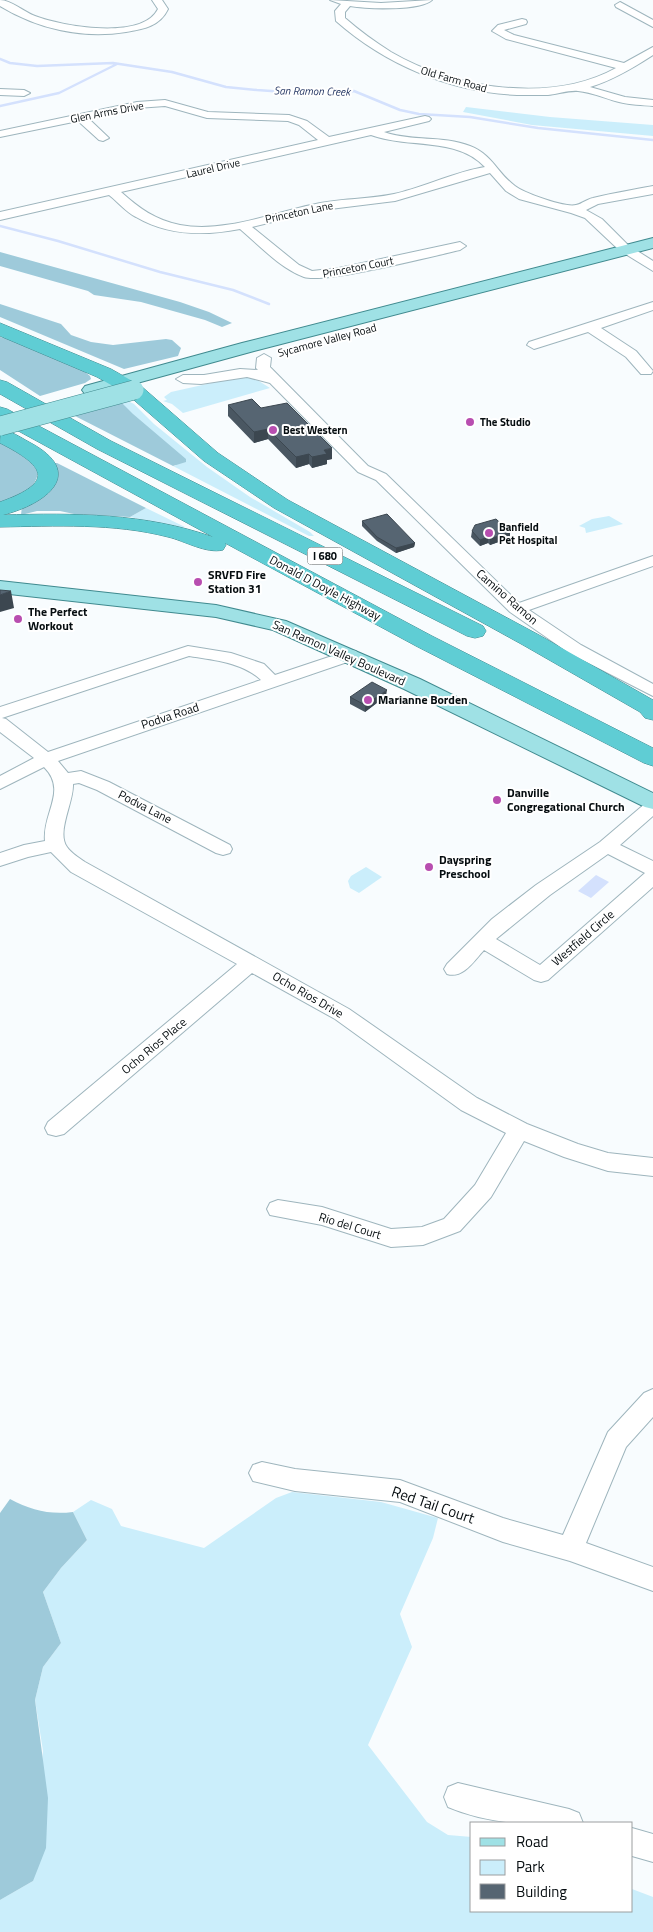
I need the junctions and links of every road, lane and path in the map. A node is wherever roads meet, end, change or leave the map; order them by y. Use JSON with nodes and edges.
{"nodes":[{"id":1,"x":157,"y":0,"type":"edge"},
{"id":2,"x":335,"y":0,"type":"edge"},
{"id":3,"x":427,"y":0,"type":"edge"},
{"id":4,"x":0,"y":2,"type":"edge"},
{"id":5,"x":348,"y":3,"type":"junction"},
{"id":6,"x":620,"y":5,"type":"dead end"},
{"id":7,"x":522,"y":22,"type":"dead end"},
{"id":8,"x":653,"y":24,"type":"edge"},
{"id":9,"x":652,"y":52,"type":"edge"},
{"id":10,"x":626,"y":66,"type":"junction"},
{"id":11,"x":578,"y":87,"type":"junction"},
{"id":12,"x":0,"y":92,"type":"edge"},
{"id":13,"x":24,"y":93,"type":"dead end"},
{"id":14,"x":653,"y":103,"type":"edge"},
{"id":15,"x":80,"y":117,"type":"junction"},
{"id":16,"x":425,"y":119,"type":"dead end"},
{"id":17,"x":372,"y":132,"type":"junction"},
{"id":18,"x":0,"y":134,"type":"edge"},
{"id":19,"x":103,"y":138,"type":"dead end"},
{"id":20,"x":328,"y":142,"type":"junction"},
{"id":21,"x":493,"y":169,"type":"junction"},
{"id":22,"x":653,"y":190,"type":"edge"},
{"id":23,"x":112,"y":191,"type":"junction"},
{"id":24,"x":576,"y":210,"type":"junction"},
{"id":25,"x":0,"y":216,"type":"edge"},
{"id":26,"x":242,"y":225,"type":"junction"},
{"id":27,"x":653,"y":243,"type":"edge"},
{"id":28,"x":460,"y":246,"type":"dead end"},
{"id":29,"x":640,"y":253,"type":"edge"},
{"id":30,"x":653,"y":267,"type":"edge"},
{"id":31,"x":653,"y":306,"type":"edge"},
{"id":32,"x":589,"y":326,"type":"junction"},
{"id":33,"x":0,"y":329,"type":"edge"},
{"id":34,"x":534,"y":345,"type":"dead end"},
{"id":35,"x":248,"y":347,"type":"junction"},
{"id":36,"x":264,"y":358,"type":"junction"},
{"id":37,"x":646,"y":372,"type":"dead end"},
{"id":38,"x":183,"y":379,"type":"junction"},
{"id":39,"x":274,"y":380,"type":"junction"},
{"id":40,"x":0,"y":386,"type":"edge"},
{"id":41,"x":126,"y":386,"type":"junction"},
{"id":42,"x":0,"y":414,"type":"edge"},
{"id":43,"x":0,"y":426,"type":"edge"},
{"id":44,"x":0,"y":434,"type":"edge"},
{"id":45,"x":381,"y":477,"type":"junction"},
{"id":46,"x":0,"y":509,"type":"edge"},
{"id":47,"x":0,"y":521,"type":"edge"},
{"id":48,"x":653,"y":562,"type":"edge"},
{"id":49,"x":0,"y":587,"type":"edge"},
{"id":50,"x":516,"y":609,"type":"junction"},
{"id":51,"x":424,"y":641,"type":"junction"},
{"id":52,"x":350,"y":655,"type":"junction"},
{"id":53,"x":653,"y":676,"type":"edge"},
{"id":54,"x":272,"y":681,"type":"junction"},
{"id":55,"x":637,"y":682,"type":"junction"},
{"id":56,"x":653,"y":691,"type":"edge"},
{"id":57,"x":0,"y":713,"type":"edge"},
{"id":58,"x":653,"y":713,"type":"edge"},
{"id":59,"x":653,"y":720,"type":"edge"},
{"id":60,"x":0,"y":723,"type":"edge"},
{"id":61,"x":46,"y":758,"type":"junction"},
{"id":62,"x":653,"y":758,"type":"edge"},
{"id":63,"x":64,"y":780,"type":"junction"},
{"id":64,"x":0,"y":783,"type":"edge"},
{"id":65,"x":653,"y":804,"type":"edge"},
{"id":66,"x":56,"y":845,"type":"junction"},
{"id":67,"x":607,"y":846,"type":"junction"},
{"id":68,"x":223,"y":849,"type":"dead end"},
{"id":69,"x":0,"y":860,"type":"edge"},
{"id":70,"x":653,"y":869,"type":"edge"},
{"id":71,"x":653,"y":876,"type":"edge"},
{"id":72,"x":482,"y":940,"type":"junction"},
{"id":73,"x":251,"y":963,"type":"junction"},
{"id":74,"x":454,"y":969,"type":"dead end"},
{"id":75,"x":56,"y":1128,"type":"dead end"},
{"id":76,"x":519,"y":1130,"type":"junction"},
{"id":77,"x":653,"y":1167,"type":"edge"},
{"id":78,"x":278,"y":1209,"type":"dead end"},
{"id":79,"x":653,"y":1400,"type":"edge"},
{"id":80,"x":262,"y":1473,"type":"dead end"},
{"id":81,"x":570,"y":1549,"type":"junction"},
{"id":82,"x":653,"y":1579,"type":"edge"},
{"id":83,"x":458,"y":1797,"type":"dead end"},
{"id":84,"x":565,"y":1822,"type":"edge"},
{"id":85,"x":633,"y":1842,"type":"edge"},
{"id":86,"x":653,"y":1848,"type":"edge"}],
"edges":[{"from":1,"to":4,"type":"street"},
{"from":2,"to":5,"type":"street"},
{"from":3,"to":5,"type":"street"},
{"from":5,"to":11,"type":"street","name":"Old Farm Road"},
{"from":6,"to":8,"type":"street"},
{"from":7,"to":10,"type":"street"},
{"from":9,"to":10,"type":"street","name":"Old Farm Road"},
{"from":10,"to":11,"type":"street","name":"Old Farm Road"},
{"from":11,"to":14,"type":"street"},
{"from":12,"to":13,"type":"street"},
{"from":15,"to":18,"type":"street","name":"Glen Arms Drive"},
{"from":15,"to":19,"type":"street"},
{"from":15,"to":20,"type":"street","name":"Glen Arms Drive"},
{"from":16,"to":17,"type":"street","name":"Laurel Drive"},
{"from":17,"to":20,"type":"street","name":"Laurel Drive"},
{"from":17,"to":21,"type":"street"},
{"from":20,"to":23,"type":"street","name":"Laurel Drive"},
{"from":21,"to":24,"type":"street"},
{"from":21,"to":26,"type":"street","name":"Princeton Lane"},
{"from":22,"to":24,"type":"street"},
{"from":23,"to":25,"type":"street","name":"Laurel Drive"},
{"from":23,"to":26,"type":"street","name":"Princeton Lane"},
{"from":24,"to":29,"type":"street"},
{"from":26,"to":28,"type":"street","name":"Princeton Court"},
{"from":27,"to":29,"type":"main road","name":"Sycamore Valley Road"},
{"from":29,"to":30,"type":"street"},
{"from":29,"to":35,"type":"main road","name":"Sycamore Valley Road"},
{"from":29,"to":36,"type":"main road","name":"Sycamore Valley Road"},
{"from":31,"to":32,"type":"street"},
{"from":32,"to":34,"type":"street"},
{"from":32,"to":37,"type":"street"},
{"from":33,"to":41,"type":"highway"},
{"from":35,"to":36,"type":"street","name":"Camino Ramon"},
{"from":35,"to":41,"type":"main road","name":"Sycamore Valley Road"},
{"from":36,"to":38,"type":"main road","name":"Sycamore Valley Road"},
{"from":36,"to":39,"type":"street","name":"Camino Ramon"},
{"from":36,"to":45,"type":"street","name":"Camino Ramon"},
{"from":38,"to":39,"type":"street"},
{"from":38,"to":41,"type":"main road","name":"Sycamore Valley Road"},
{"from":39,"to":45,"type":"street","name":"Camino Ramon"},
{"from":40,"to":59,"type":"highway","number":"I 680"},
{"from":41,"to":42,"type":"main road","name":"Sycamore Valley Road"},
{"from":41,"to":43,"type":"main road","name":"Sycamore Valley Road","bridge":true},
{"from":41,"to":58,"type":"highway"},
{"from":42,"to":51,"type":"highway","name":"Donald D Doyle Highway","number":"I 680"},
{"from":44,"to":46,"type":"highway"},
{"from":45,"to":50,"type":"street","name":"Camino Ramon"},
{"from":47,"to":51,"type":"highway"},
{"from":48,"to":50,"type":"street"},
{"from":49,"to":52,"type":"main road","name":"San Ramon Valley Boulevard"},
{"from":50,"to":55,"type":"street","name":"Camino Ramon"},
{"from":51,"to":62,"type":"highway","name":"Donald D Doyle Highway","number":"I 680"},
{"from":52,"to":54,"type":"street","name":"Podva Road"},
{"from":52,"to":65,"type":"main road","name":"San Ramon Valley Boulevard"},
{"from":53,"to":55,"type":"street"},
{"from":54,"to":57,"type":"street"},
{"from":54,"to":61,"type":"street","name":"Podva Road"},
{"from":55,"to":56,"type":"street","name":"Camino Ramon"},
{"from":60,"to":61,"type":"street"},
{"from":61,"to":63,"type":"street"},
{"from":61,"to":64,"type":"street","name":"Podva Road"},
{"from":63,"to":66,"type":"street"},
{"from":63,"to":68,"type":"street","name":"Podva Lane"},
{"from":65,"to":67,"type":"street"},
{"from":66,"to":69,"type":"street"},
{"from":66,"to":73,"type":"street","name":"Ocho Rios Drive"},
{"from":67,"to":70,"type":"street"},
{"from":67,"to":72,"type":"street"},
{"from":71,"to":72,"type":"street","name":"Westfield Circle"},
{"from":72,"to":74,"type":"street"},
{"from":73,"to":75,"type":"street","name":"Ocho Rios Place"},
{"from":73,"to":76,"type":"street","name":"Ocho Rios Drive"},
{"from":76,"to":77,"type":"street","name":"Ocho Rios Drive"},
{"from":76,"to":78,"type":"street","name":"Rio del Court"},
{"from":79,"to":81,"type":"street"},
{"from":80,"to":81,"type":"street","name":"Red Tail Court"},
{"from":81,"to":82,"type":"street","name":"Red Tail Court"},
{"from":83,"to":84,"type":"street"},
{"from":85,"to":86,"type":"street"}]}
